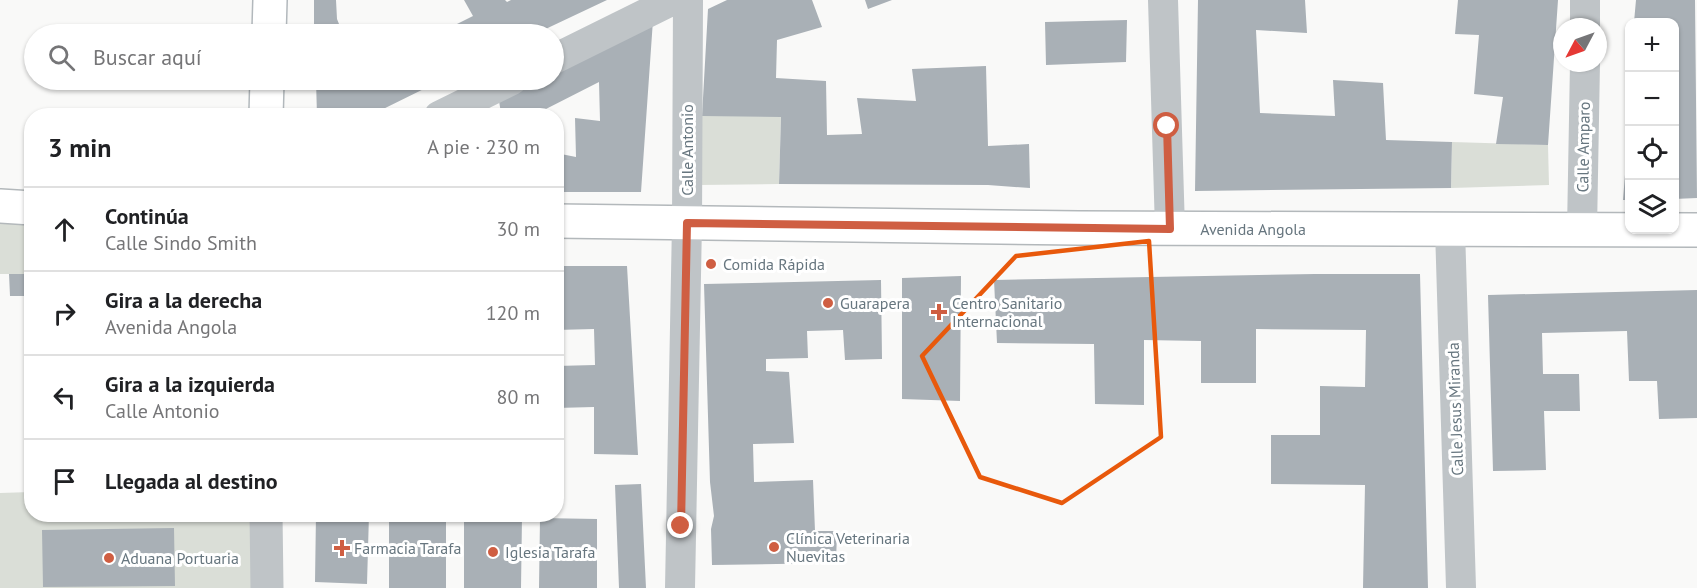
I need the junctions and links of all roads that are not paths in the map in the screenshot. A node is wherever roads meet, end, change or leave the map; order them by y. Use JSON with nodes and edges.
{"nodes":[{"id":1,"x":270,"y":0,"type":"edge"},
{"id":2,"x":673,"y":0,"type":"edge"},
{"id":3,"x":688,"y":0,"type":"edge"},
{"id":4,"x":1163,"y":0,"type":"edge"},
{"id":5,"x":1585,"y":0,"type":"edge"},
{"id":6,"x":1585,"y":18,"type":"edge"},
{"id":7,"x":269,"y":24,"type":"edge"},
{"id":8,"x":564,"y":54,"type":"edge"},
{"id":9,"x":1585,"y":72,"type":"edge"},
{"id":10,"x":267,"y":90,"type":"edge"},
{"id":11,"x":492,"y":90,"type":"edge"},
{"id":12,"x":266,"y":108,"type":"edge"},
{"id":13,"x":455,"y":108,"type":"edge"},
{"id":14,"x":0,"y":206,"type":"edge"},
{"id":15,"x":24,"y":208,"type":"edge"},
{"id":16,"x":564,"y":221,"type":"edge"},
{"id":17,"x":687,"y":223,"type":"junction"},
{"id":18,"x":1170,"y":229,"type":"junction"},
{"id":19,"x":1450,"y":230,"type":"junction"},
{"id":20,"x":1582,"y":230,"type":"junction"},
{"id":21,"x":1697,"y":230,"type":"edge"},
{"id":22,"x":266,"y":522,"type":"edge"},
{"id":23,"x":267,"y":588,"type":"edge"},
{"id":24,"x":680,"y":588,"type":"edge"},
{"id":25,"x":1461,"y":588,"type":"edge"}],
"edges":[{"from":1,"to":7,"type":"main road"},
{"from":2,"to":8,"type":"street"},
{"from":3,"to":17,"type":"street","name":"Calle Antonio"},
{"from":4,"to":18,"type":"street"},
{"from":5,"to":6,"type":"street"},
{"from":9,"to":20,"type":"street","name":"Calle Amparo"},
{"from":10,"to":12,"type":"main road"},
{"from":11,"to":13,"type":"street"},
{"from":14,"to":15,"type":"main road"},
{"from":16,"to":17,"type":"main road","name":"Avenida Angola"},
{"from":17,"to":18,"type":"main road","name":"Avenida Angola"},
{"from":17,"to":24,"type":"street","name":"Calle Antonio"},
{"from":18,"to":19,"type":"main road","name":"Avenida Angola"},
{"from":19,"to":20,"type":"main road","name":"Avenida Angola"},
{"from":19,"to":25,"type":"street","name":"Calle Jesus Miranda"},
{"from":20,"to":21,"type":"main road","name":"Avenida Angola"},
{"from":22,"to":23,"type":"street"}]}
